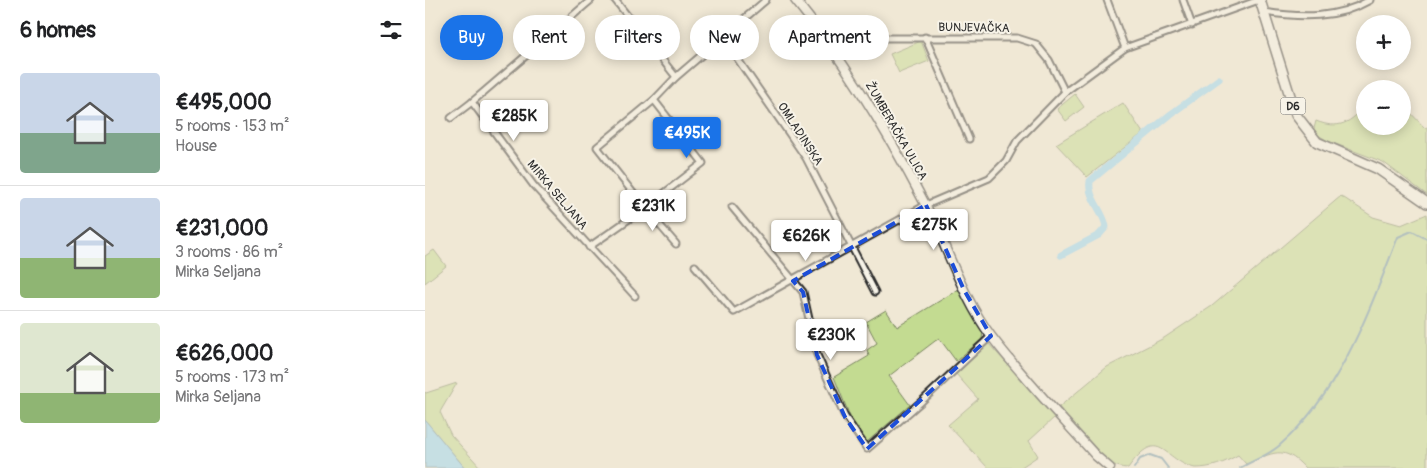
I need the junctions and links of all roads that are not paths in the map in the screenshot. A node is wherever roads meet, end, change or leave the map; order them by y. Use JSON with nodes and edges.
{"nodes":[{"id":1,"x":591,"y":0,"type":"edge"},
{"id":2,"x":615,"y":0,"type":"edge"},
{"id":3,"x":766,"y":0,"type":"edge"},
{"id":4,"x":795,"y":0,"type":"edge"},
{"id":5,"x":1107,"y":0,"type":"edge"},
{"id":6,"x":1183,"y":0,"type":"edge"},
{"id":7,"x":1260,"y":0,"type":"edge"},
{"id":8,"x":1370,"y":0,"type":"edge"},
{"id":9,"x":1264,"y":12,"type":"junction"},
{"id":10,"x":749,"y":15,"type":"edge"},
{"id":11,"x":1192,"y":25,"type":"junction"},
{"id":12,"x":925,"y":37,"type":"junction"},
{"id":13,"x":889,"y":38,"type":"edge"},
{"id":14,"x":1125,"y":48,"type":"junction"},
{"id":15,"x":696,"y":60,"type":"edge"},
{"id":16,"x":738,"y":60,"type":"edge"},
{"id":17,"x":675,"y":77,"type":"junction"},
{"id":18,"x":1065,"y":92,"type":"junction"},
{"id":19,"x":654,"y":100,"type":"junction"},
{"id":20,"x":472,"y":102,"type":"junction"},
{"id":21,"x":451,"y":118,"type":"dead end"},
{"id":22,"x":969,"y":139,"type":"dead end"},
{"id":23,"x":1427,"y":203,"type":"edge"},
{"id":24,"x":926,"y":205,"type":"junction"},
{"id":25,"x":732,"y":207,"type":"dead end"},
{"id":26,"x":645,"y":208,"type":"junction"},
{"id":27,"x":676,"y":244,"type":"dead end"},
{"id":28,"x":589,"y":247,"type":"junction"},
{"id":29,"x":852,"y":247,"type":"junction"},
{"id":30,"x":695,"y":266,"type":"dead end"},
{"id":31,"x":793,"y":281,"type":"junction"},
{"id":32,"x":875,"y":292,"type":"dead end"},
{"id":33,"x":635,"y":296,"type":"dead end"},
{"id":34,"x":991,"y":336,"type":"junction"},
{"id":35,"x":1110,"y":468,"type":"edge"}],
"edges":[{"from":1,"to":20,"type":"street"},
{"from":2,"to":17,"type":"street"},
{"from":3,"to":10,"type":"street"},
{"from":4,"to":24,"type":"main road","name":"ŽUMBERAČKA ULICA"},
{"from":5,"to":14,"type":"street"},
{"from":6,"to":11,"type":"street"},
{"from":7,"to":9,"type":"main road","number":"D6"},
{"from":7,"to":11,"type":"street"},
{"from":8,"to":9,"type":"street"},
{"from":9,"to":23,"type":"main road","number":"D6"},
{"from":11,"to":14,"type":"street"},
{"from":12,"to":13,"type":"street","name":"BUNJEVAČKA"},
{"from":12,"to":18,"type":"street","name":"BUNJEVAČKA"},
{"from":12,"to":22,"type":"street"},
{"from":14,"to":18,"type":"street"},
{"from":15,"to":17,"type":"street"},
{"from":16,"to":29,"type":"street","name":"OMLADINSKA"},
{"from":17,"to":19,"type":"street"},
{"from":18,"to":24,"type":"street"},
{"from":19,"to":26,"type":"street"},
{"from":19,"to":26,"type":"street"},
{"from":20,"to":21,"type":"street"},
{"from":20,"to":28,"type":"street","name":"MIRKA SELJANA"},
{"from":24,"to":29,"type":"street"},
{"from":24,"to":34,"type":"main road","name":"ŽUMBERAČKA ULICA"},
{"from":25,"to":31,"type":"street"},
{"from":26,"to":27,"type":"street"},
{"from":26,"to":28,"type":"street"},
{"from":28,"to":33,"type":"street","name":"MIRKA SELJANA"},
{"from":29,"to":31,"type":"street"},
{"from":29,"to":32,"type":"street","name":"OMLADINSKA"},
{"from":30,"to":31,"type":"street"},
{"from":31,"to":34,"type":"street"},
{"from":34,"to":35,"type":"main road","name":"ŽUMBERAČKA ULICA"}]}
